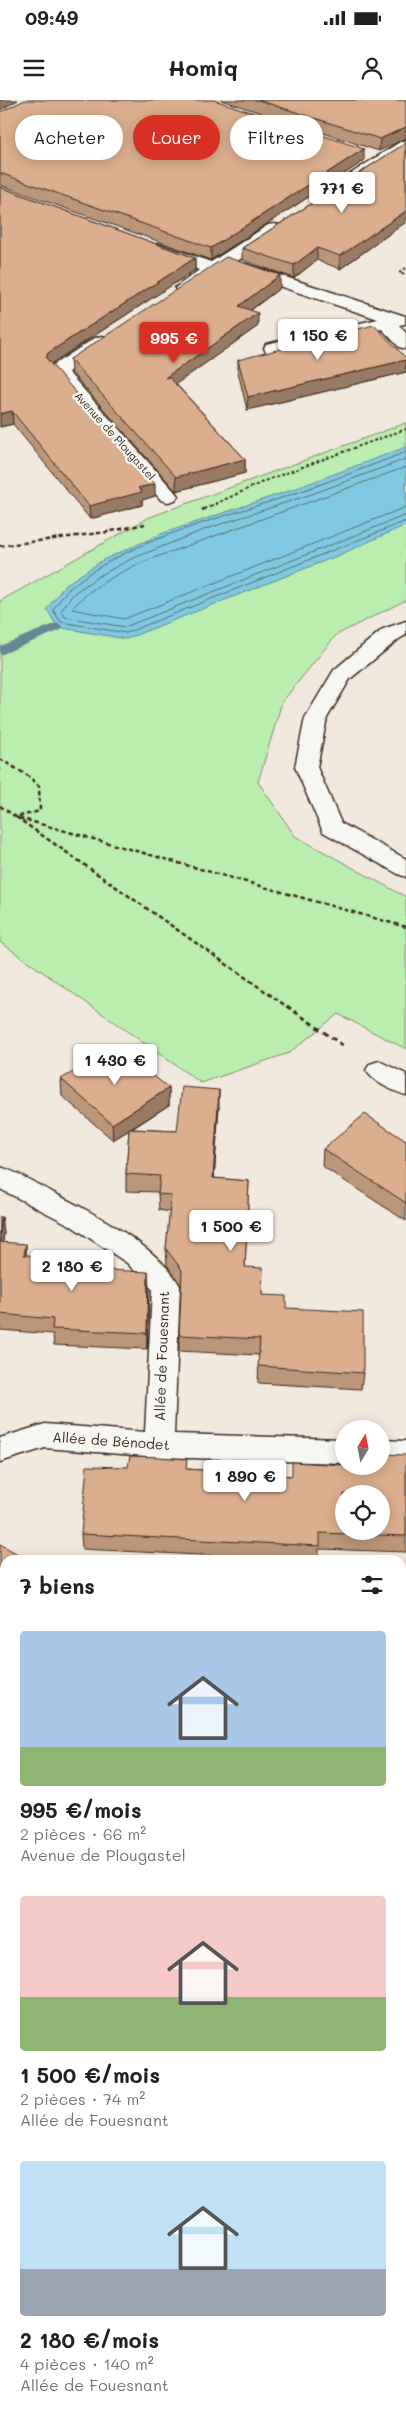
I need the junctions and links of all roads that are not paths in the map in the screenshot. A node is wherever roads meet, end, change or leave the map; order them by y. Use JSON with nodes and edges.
{"nodes":[{"id":1,"x":406,"y":145,"type":"edge"},
{"id":2,"x":362,"y":153,"type":"edge"},
{"id":3,"x":381,"y":159,"type":"junction"},
{"id":4,"x":312,"y":204,"type":"edge"},
{"id":5,"x":288,"y":220,"type":"edge"},
{"id":6,"x":138,"y":242,"type":"edge"},
{"id":7,"x":219,"y":265,"type":"junction"},
{"id":8,"x":172,"y":296,"type":"edge"},
{"id":9,"x":397,"y":319,"type":"edge"},
{"id":10,"x":114,"y":334,"type":"edge"},
{"id":11,"x":406,"y":343,"type":"edge"},
{"id":12,"x":273,"y":348,"type":"dead end"},
{"id":13,"x":168,"y":496,"type":"dead end"},
{"id":14,"x":406,"y":627,"type":"edge"},
{"id":15,"x":406,"y":869,"type":"edge"},
{"id":16,"x":379,"y":1070,"type":"road end"},
{"id":17,"x":406,"y":1086,"type":"edge"},
{"id":18,"x":0,"y":1177,"type":"edge"},
{"id":19,"x":159,"y":1445,"type":"junction"},
{"id":20,"x":0,"y":1450,"type":"edge"},
{"id":21,"x":335,"y":1451,"type":"edge"},
{"id":22,"x":390,"y":1452,"type":"edge"},
{"id":23,"x":406,"y":1453,"type":"edge"}],
"edges":[{"from":1,"to":3,"type":"street"},
{"from":2,"to":3,"type":"street"},
{"from":3,"to":4,"type":"street"},
{"from":5,"to":7,"type":"street"},
{"from":6,"to":7,"type":"street"},
{"from":7,"to":8,"type":"street"},
{"from":7,"to":9,"type":"street"},
{"from":9,"to":11,"type":"street"},
{"from":9,"to":12,"type":"street"},
{"from":10,"to":13,"type":"street","name":"Avenue de Plougastel"},
{"from":14,"to":15,"type":"street"},
{"from":16,"to":17,"type":"street"},
{"from":18,"to":19,"type":"street","name":"Allée de Fouesnant"},
{"from":19,"to":20,"type":"street","name":"Allée de Bénodet"},
{"from":19,"to":21,"type":"street","name":"Allée de Bénodet"},
{"from":22,"to":23,"type":"street"}]}
